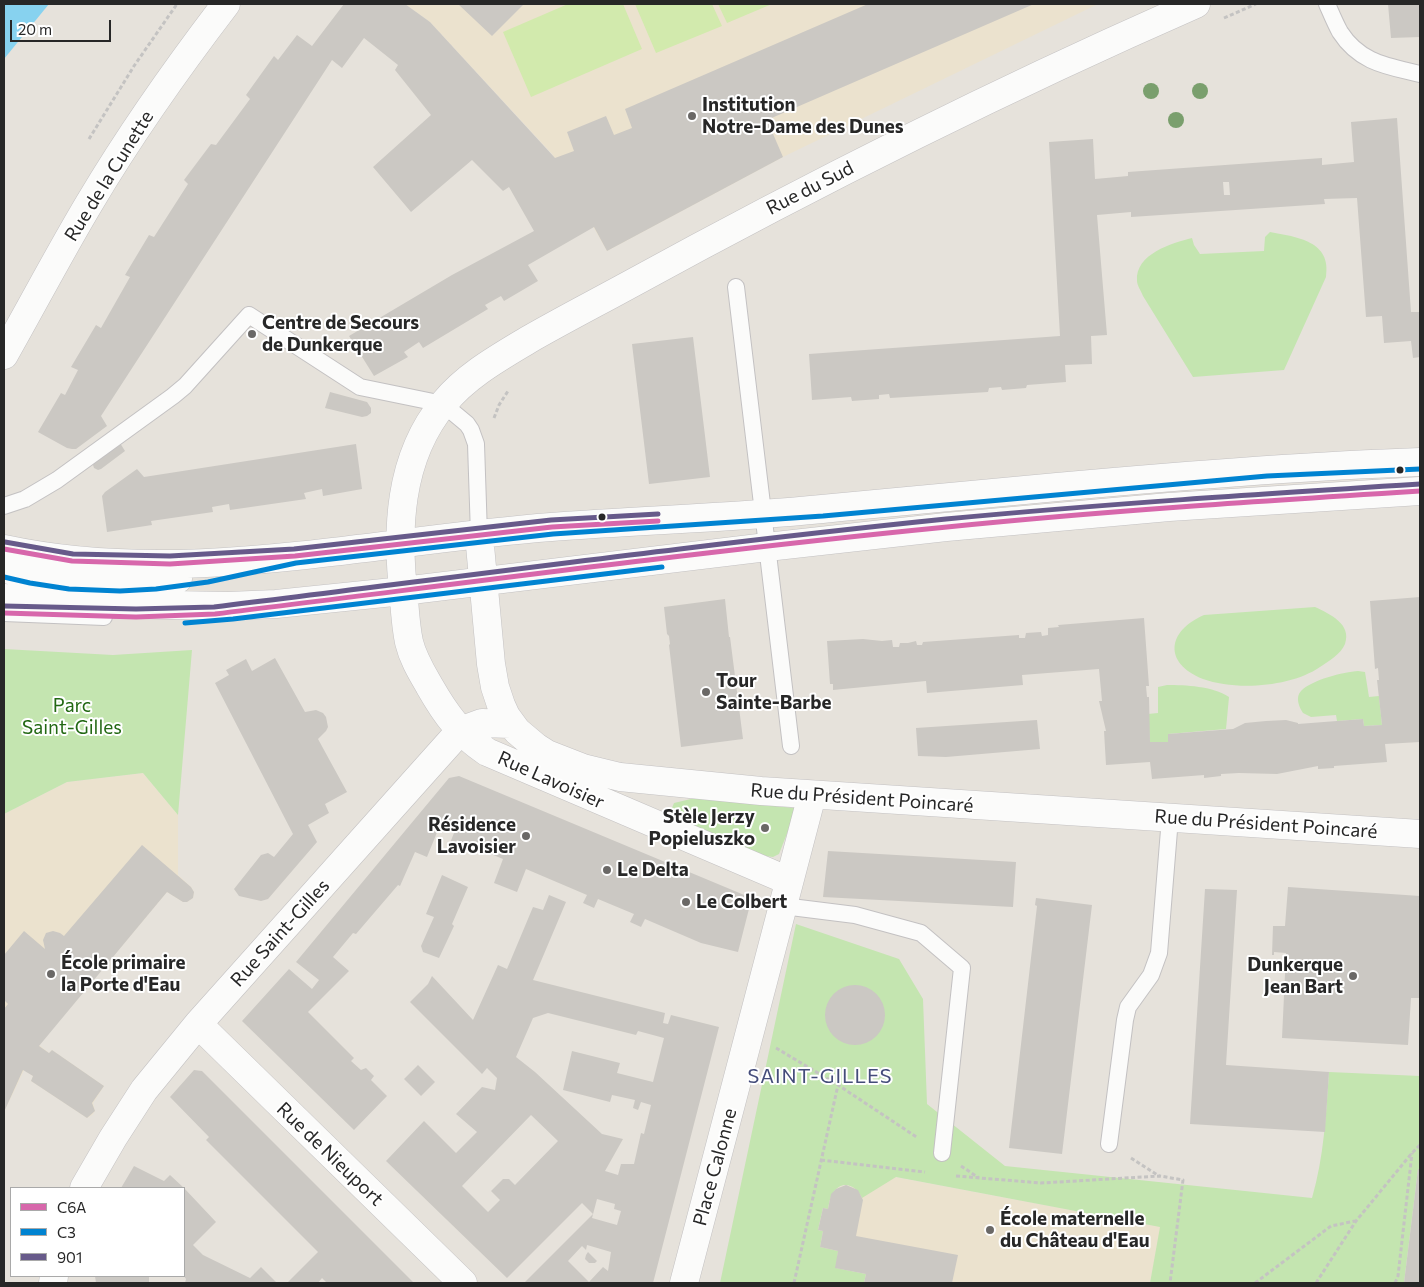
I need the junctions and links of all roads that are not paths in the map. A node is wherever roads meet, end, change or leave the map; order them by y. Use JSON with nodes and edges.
{"nodes":[{"id":1,"x":226,"y":4,"type":"edge"},
{"id":2,"x":1196,"y":4,"type":"edge"},
{"id":3,"x":1327,"y":4,"type":"edge"},
{"id":4,"x":1420,"y":74,"type":"edge"},
{"id":5,"x":736,"y":287,"type":"dead end"},
{"id":6,"x":4,"y":355,"type":"edge"},
{"id":7,"x":443,"y":404,"type":"junction"},
{"id":8,"x":1420,"y":462,"type":"edge"},
{"id":9,"x":1420,"y":491,"type":"edge"},
{"id":10,"x":4,"y":506,"type":"edge"},
{"id":11,"x":763,"y":513,"type":"junction"},
{"id":12,"x":479,"y":535,"type":"junction"},
{"id":13,"x":399,"y":545,"type":"junction"},
{"id":14,"x":767,"y":547,"type":"junction"},
{"id":15,"x":4,"y":549,"type":"edge"},
{"id":16,"x":295,"y":556,"type":"junction"},
{"id":17,"x":4,"y":569,"type":"edge"},
{"id":18,"x":483,"y":582,"type":"junction"},
{"id":19,"x":403,"y":591,"type":"junction"},
{"id":20,"x":4,"y":598,"type":"edge"},
{"id":21,"x":318,"y":600,"type":"junction"},
{"id":22,"x":4,"y":613,"type":"edge"},
{"id":23,"x":511,"y":724,"type":"junction"},
{"id":24,"x":460,"y":731,"type":"junction"},
{"id":25,"x":791,"y":746,"type":"dead end"},
{"id":26,"x":812,"y":795,"type":"junction"},
{"id":27,"x":1170,"y":818,"type":"junction"},
{"id":28,"x":1420,"y":834,"type":"edge"},
{"id":29,"x":786,"y":894,"type":"junction"},
{"id":30,"x":198,"y":1024,"type":"junction"},
{"id":31,"x":1109,"y":1144,"type":"road end"},
{"id":32,"x":942,"y":1154,"type":"road end"},
{"id":33,"x":85,"y":1187,"type":"edge"},
{"id":34,"x":463,"y":1283,"type":"edge"},
{"id":35,"x":684,"y":1283,"type":"edge"}],
"edges":[{"from":1,"to":6,"type":"street","name":"Rue de la Cunette"},
{"from":2,"to":7,"type":"street","name":"Rue du Sud"},
{"from":3,"to":4,"type":"lane"},
{"from":5,"to":11,"type":"lane"},
{"from":7,"to":10,"type":"lane"},
{"from":7,"to":12,"type":"lane"},
{"from":7,"to":13,"type":"street","name":"Rue du Sud"},
{"from":8,"to":11,"type":"street"},
{"from":9,"to":14,"type":"street"},
{"from":11,"to":12,"type":"street"},
{"from":11,"to":14,"type":"lane"},
{"from":12,"to":13,"type":"street"},
{"from":12,"to":18,"type":"street","name":"Rue du Président Poincaré"},
{"from":13,"to":16,"type":"street"},
{"from":13,"to":19,"type":"street","name":"Rue du Sud"},
{"from":14,"to":18,"type":"street"},
{"from":14,"to":25,"type":"lane"},
{"from":15,"to":16,"type":"street"},
{"from":16,"to":17,"type":"street"},
{"from":18,"to":19,"type":"street"},
{"from":18,"to":23,"type":"street","name":"Rue du Président Poincaré"},
{"from":19,"to":21,"type":"street"},
{"from":19,"to":24,"type":"street","name":"Rue Lavoisier"},
{"from":20,"to":21,"type":"street"},
{"from":21,"to":22,"type":"lane"},
{"from":23,"to":24,"type":"street"},
{"from":23,"to":26,"type":"street","name":"Rue du Président Poincaré"},
{"from":24,"to":29,"type":"street","name":"Rue Lavoisier"},
{"from":24,"to":30,"type":"street","name":"Rue Saint-Gilles"},
{"from":26,"to":27,"type":"street","name":"Rue du Président Poincaré"},
{"from":26,"to":29,"type":"street","name":"Place Calonne"},
{"from":27,"to":28,"type":"street","name":"Rue du Président Poincaré"},
{"from":27,"to":31,"type":"lane"},
{"from":29,"to":32,"type":"lane"},
{"from":29,"to":35,"type":"street","name":"Place Calonne"},
{"from":30,"to":33,"type":"street","name":"Rue Saint-Gilles"},
{"from":30,"to":34,"type":"street","name":"Rue de Nieuport"}]}
